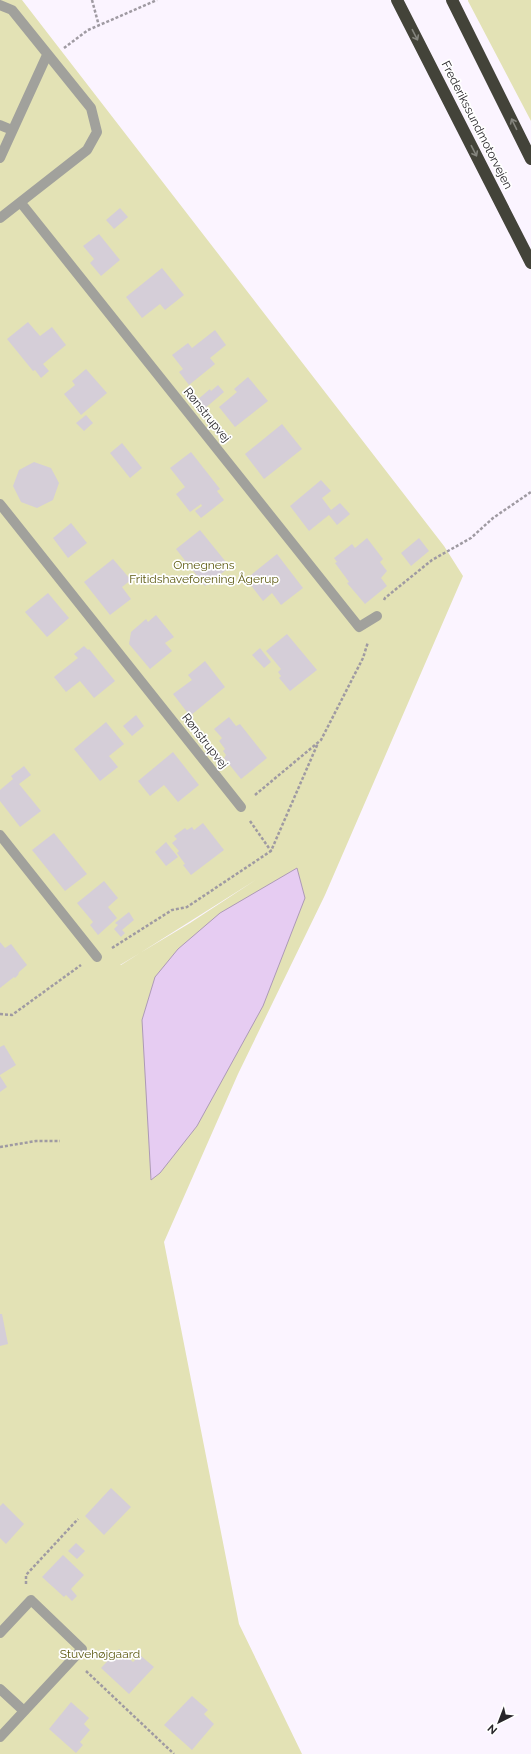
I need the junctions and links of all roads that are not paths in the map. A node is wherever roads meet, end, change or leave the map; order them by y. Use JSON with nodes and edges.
{"nodes":[{"id":1,"x":397,"y":0,"type":"edge"},
{"id":2,"x":452,"y":0,"type":"edge"},
{"id":3,"x":0,"y":5,"type":"edge"},
{"id":4,"x":47,"y":55,"type":"junction"},
{"id":5,"x":0,"y":125,"type":"edge"},
{"id":6,"x":12,"y":130,"type":"junction"},
{"id":7,"x":0,"y":158,"type":"edge"},
{"id":8,"x":531,"y":159,"type":"edge"},
{"id":9,"x":21,"y":203,"type":"junction"},
{"id":10,"x":0,"y":218,"type":"edge"},
{"id":11,"x":531,"y":263,"type":"edge"},
{"id":12,"x":0,"y":504,"type":"edge"},
{"id":13,"x":377,"y":616,"type":"road end"},
{"id":14,"x":241,"y":807,"type":"road end"},
{"id":15,"x":0,"y":835,"type":"edge"},
{"id":16,"x":97,"y":956,"type":"road end"},
{"id":17,"x":0,"y":1633,"type":"edge"},
{"id":18,"x":0,"y":1689,"type":"edge"},
{"id":19,"x":24,"y":1711,"type":"junction"},
{"id":20,"x":0,"y":1737,"type":"edge"}],
"edges":[{"from":1,"to":11,"type":"highway","name":"Frederikssundmotorvejen","one_way":true},
{"from":8,"to":2,"type":"highway","one_way":true},
{"from":3,"to":4,"type":"street"},
{"from":4,"to":6,"type":"street"},
{"from":4,"to":9,"type":"street"},
{"from":5,"to":6,"type":"street"},
{"from":6,"to":7,"type":"street"},
{"from":9,"to":10,"type":"street"},
{"from":9,"to":13,"type":"street","name":"Rønstrupvej"},
{"from":12,"to":14,"type":"street","name":"Rønstrupvej"},
{"from":15,"to":16,"type":"street"},
{"from":17,"to":19,"type":"street"},
{"from":18,"to":19,"type":"street"},
{"from":19,"to":20,"type":"street"}]}
